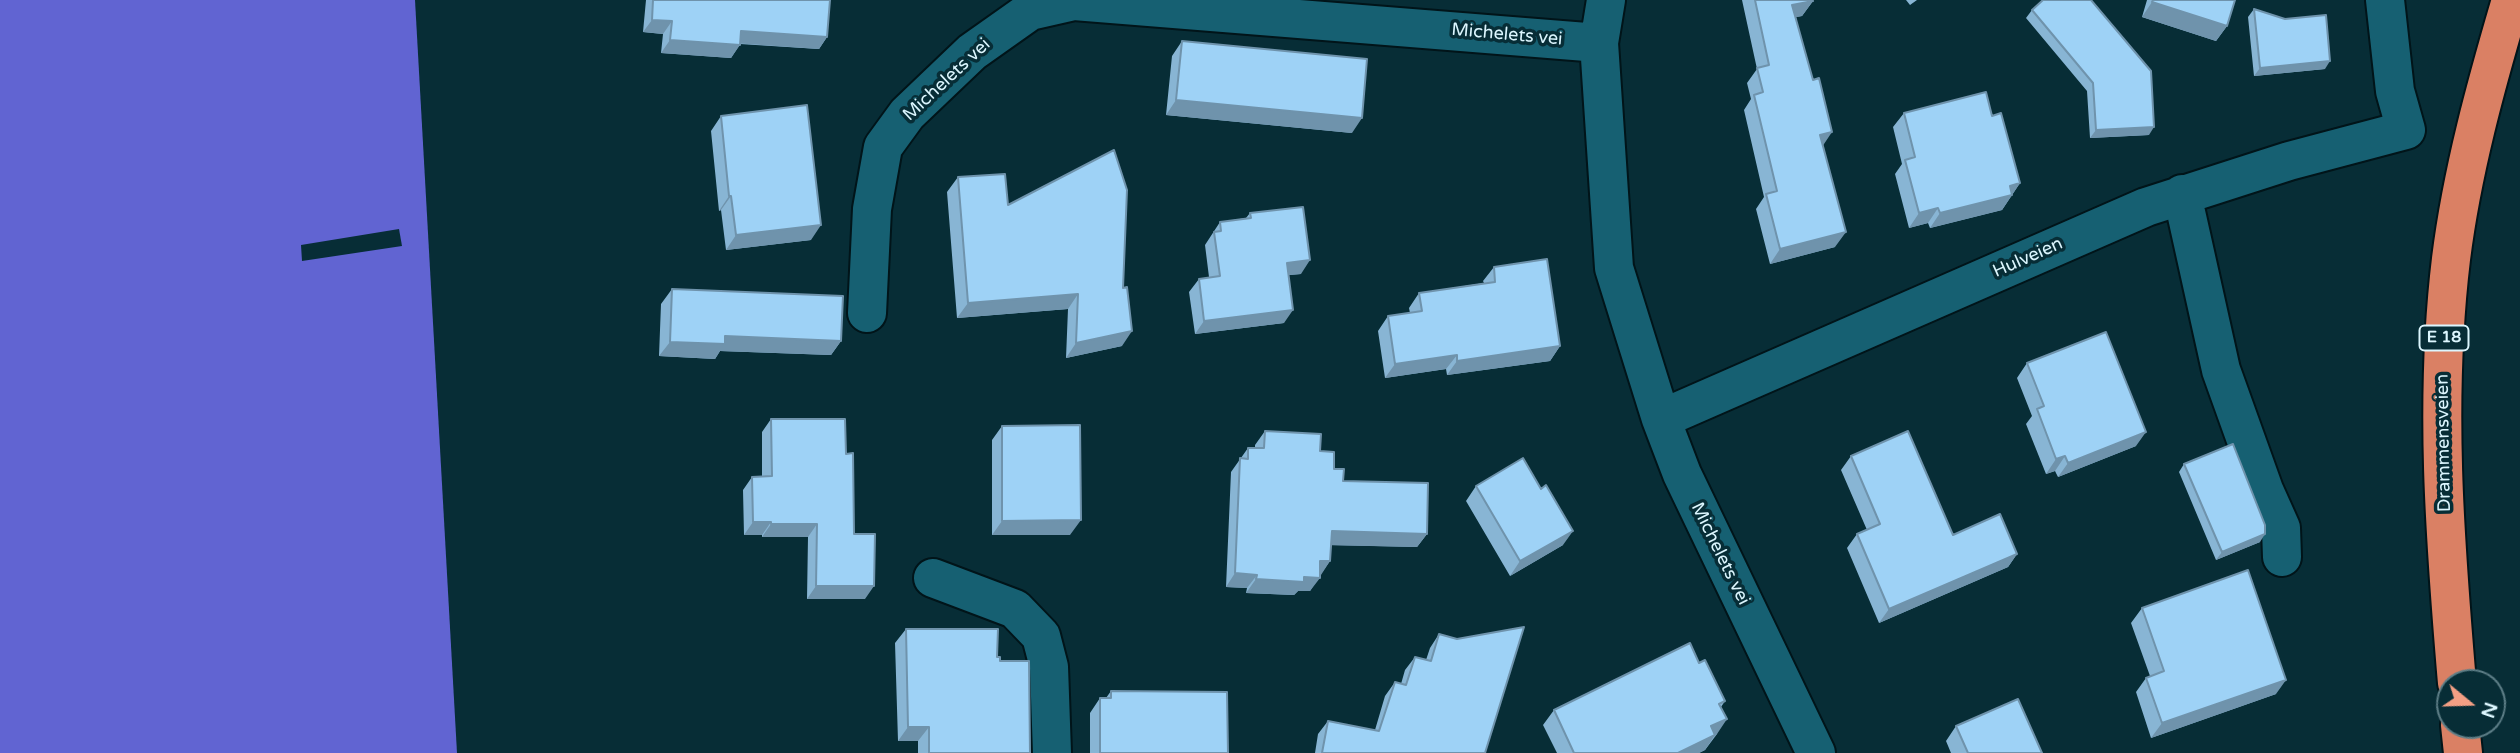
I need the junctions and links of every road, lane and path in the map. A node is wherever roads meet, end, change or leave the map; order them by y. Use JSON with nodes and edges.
{"nodes":[{"id":1,"x":1606,"y":0,"type":"edge"},
{"id":2,"x":2385,"y":0,"type":"edge"},
{"id":3,"x":2511,"y":0,"type":"edge"},
{"id":4,"x":1599,"y":43,"type":"junction"},
{"id":5,"x":2182,"y":194,"type":"junction"},
{"id":6,"x":867,"y":313,"type":"dead end"},
{"id":7,"x":1661,"y":419,"type":"junction"},
{"id":8,"x":2282,"y":557,"type":"dead end"},
{"id":9,"x":933,"y":578,"type":"dead end"},
{"id":10,"x":2456,"y":669,"type":"edge"},
{"id":11,"x":1801,"y":745,"type":"edge"},
{"id":12,"x":1052,"y":753,"type":"edge"}],
"edges":[{"from":1,"to":4,"type":"street","name":"Michelets vei"},
{"from":2,"to":5,"type":"street","name":"Hulveien"},
{"from":3,"to":10,"type":"highway","name":"Drammensveien","number":"E 18"},
{"from":4,"to":6,"type":"street","name":"Michelets vei"},
{"from":4,"to":7,"type":"street","name":"Michelets vei"},
{"from":5,"to":7,"type":"street","name":"Hulveien"},
{"from":5,"to":8,"type":"street"},
{"from":7,"to":11,"type":"street","name":"Michelets vei"},
{"from":9,"to":12,"type":"street"}]}
